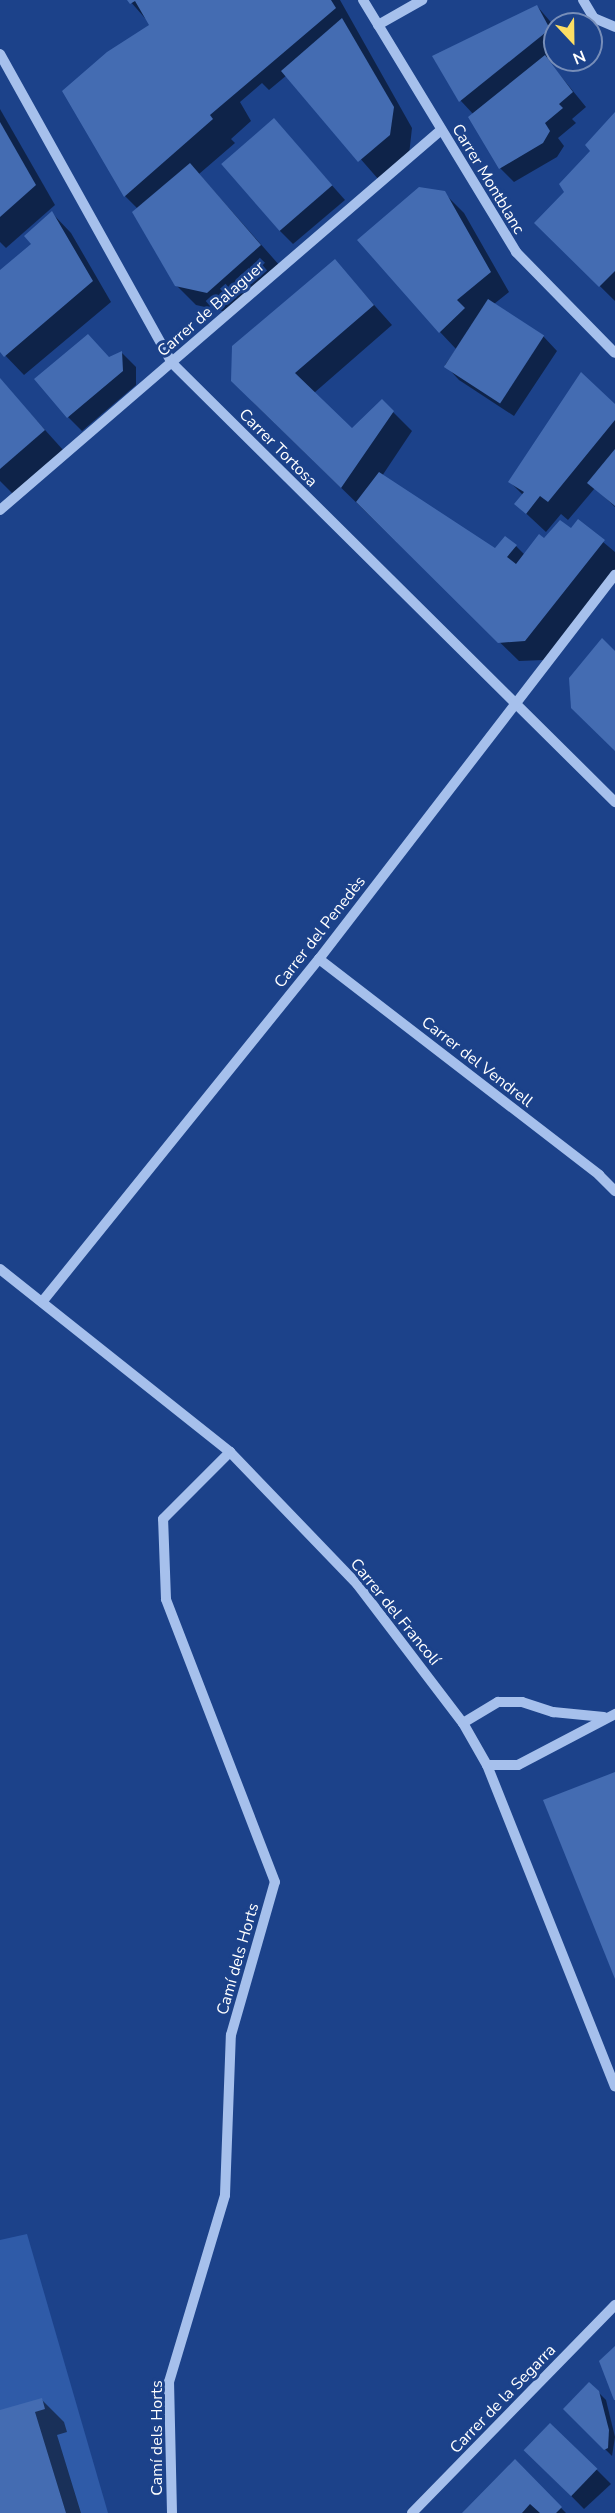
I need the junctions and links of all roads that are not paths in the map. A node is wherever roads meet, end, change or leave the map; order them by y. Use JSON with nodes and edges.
{"nodes":[{"id":1,"x":363,"y":0,"type":"edge"},
{"id":2,"x":422,"y":0,"type":"edge"},
{"id":3,"x":583,"y":0,"type":"edge"},
{"id":4,"x":378,"y":26,"type":"junction"},
{"id":5,"x":615,"y":27,"type":"edge"},
{"id":6,"x":0,"y":54,"type":"edge"},
{"id":7,"x":441,"y":130,"type":"junction"},
{"id":8,"x":615,"y":353,"type":"edge"},
{"id":9,"x":172,"y":363,"type":"junction"},
{"id":10,"x":0,"y":510,"type":"edge"},
{"id":11,"x":615,"y":575,"type":"edge"},
{"id":12,"x":516,"y":706,"type":"junction"},
{"id":13,"x":615,"y":802,"type":"edge"},
{"id":14,"x":319,"y":959,"type":"junction"},
{"id":15,"x":615,"y":1191,"type":"edge"},
{"id":16,"x":0,"y":1269,"type":"edge"},
{"id":17,"x":42,"y":1302,"type":"junction"},
{"id":18,"x":230,"y":1452,"type":"junction"},
{"id":19,"x":610,"y":1716,"type":"edge"},
{"id":20,"x":463,"y":1723,"type":"junction"},
{"id":21,"x":487,"y":1765,"type":"junction"},
{"id":22,"x":615,"y":2086,"type":"edge"},
{"id":23,"x":615,"y":2305,"type":"edge"},
{"id":24,"x":172,"y":2513,"type":"edge"},
{"id":25,"x":412,"y":2513,"type":"edge"}],
"edges":[{"from":1,"to":4,"type":"street","name":"Carrer Montblanc"},
{"from":2,"to":4,"type":"street"},
{"from":3,"to":5,"type":"street"},
{"from":4,"to":7,"type":"street","name":"Carrer Montblanc"},
{"from":6,"to":9,"type":"street","name":"Carrer Tortosa"},
{"from":7,"to":8,"type":"street","name":"Carrer Montblanc"},
{"from":7,"to":9,"type":"street","name":"Carrer de Balaguer"},
{"from":9,"to":10,"type":"street","name":"Carrer de Balaguer"},
{"from":9,"to":12,"type":"street","name":"Carrer Tortosa"},
{"from":11,"to":12,"type":"street","name":"Carrer del Penedès"},
{"from":12,"to":13,"type":"street","name":"Carrer Tortosa"},
{"from":12,"to":14,"type":"street","name":"Carrer del Penedès"},
{"from":14,"to":15,"type":"street","name":"Carrer del Vendrell"},
{"from":14,"to":17,"type":"street","name":"Carrer del Penedès"},
{"from":16,"to":17,"type":"street","name":"Carrer del Francolí"},
{"from":17,"to":18,"type":"street","name":"Carrer del Francolí"},
{"from":18,"to":20,"type":"street","name":"Carrer del Francolí"},
{"from":18,"to":24,"type":"street","name":"Camí dels Horts"},
{"from":19,"to":20,"type":"street"},
{"from":19,"to":21,"type":"street"},
{"from":20,"to":21,"type":"street","name":"Carrer del Francolí"},
{"from":21,"to":22,"type":"street","name":"Carrer del Francolí"},
{"from":23,"to":25,"type":"street","name":"Carrer de la Segarra"}]}
